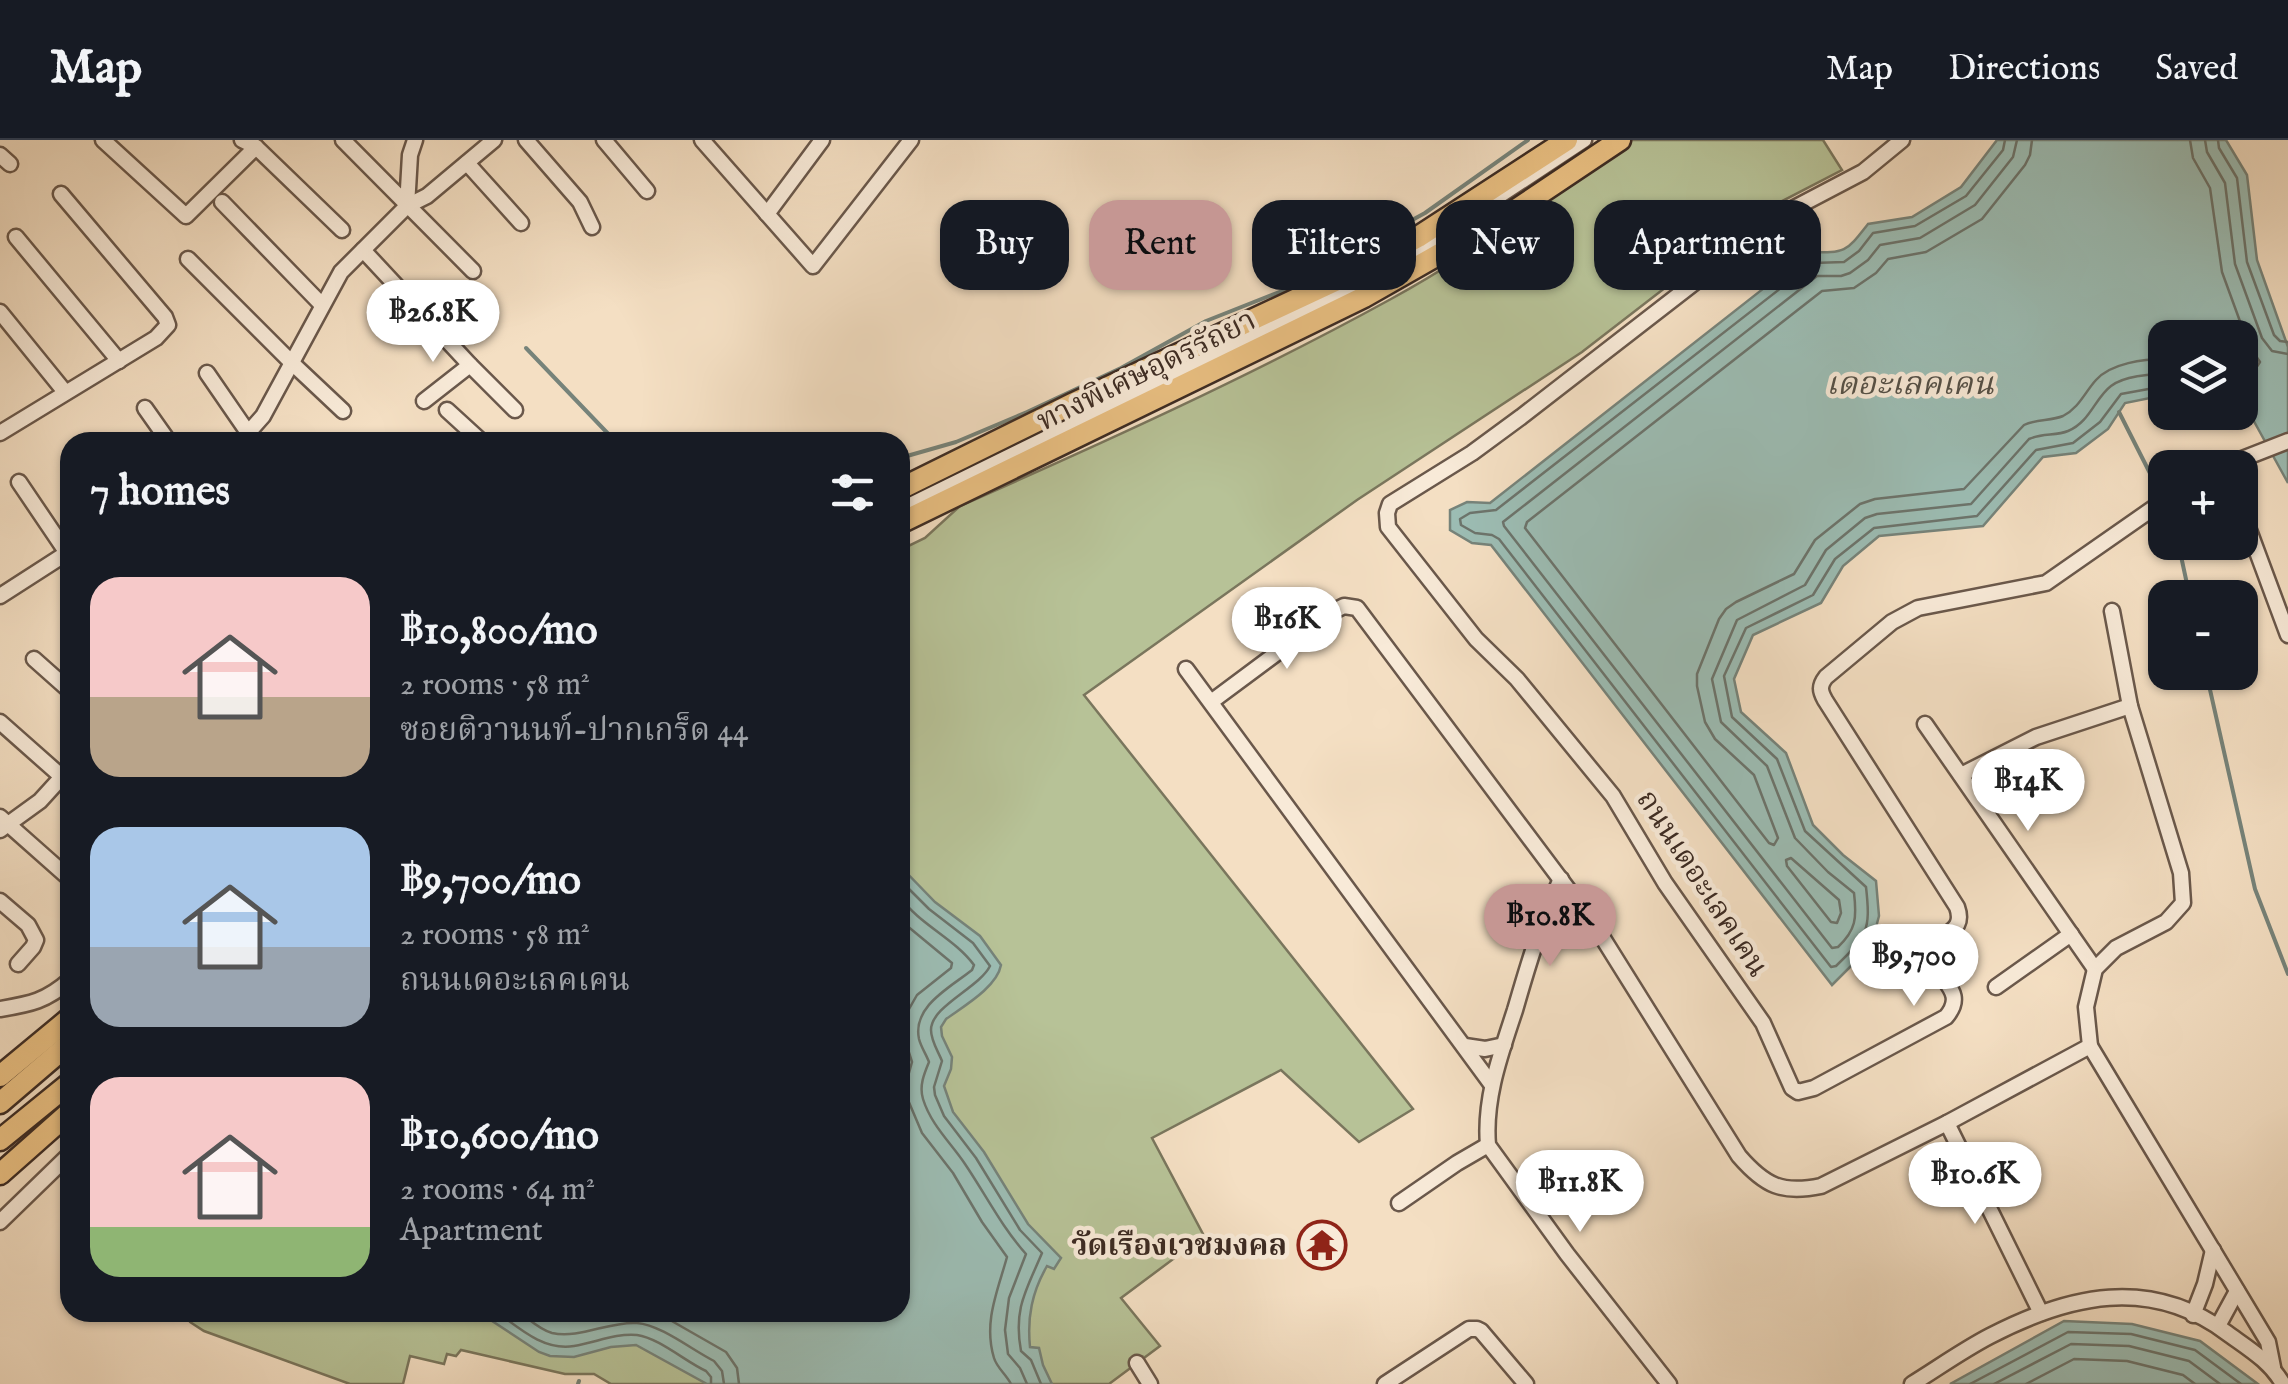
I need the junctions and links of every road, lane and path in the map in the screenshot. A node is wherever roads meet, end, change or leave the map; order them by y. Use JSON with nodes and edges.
{"nodes":[{"id":1,"x":103,"y":140,"type":"edge"},
{"id":2,"x":343,"y":140,"type":"edge"},
{"id":3,"x":415,"y":140,"type":"edge"},
{"id":4,"x":494,"y":140,"type":"edge"},
{"id":5,"x":526,"y":140,"type":"edge"},
{"id":6,"x":604,"y":140,"type":"edge"},
{"id":7,"x":702,"y":140,"type":"edge"},
{"id":8,"x":822,"y":140,"type":"edge"},
{"id":9,"x":912,"y":140,"type":"edge"},
{"id":10,"x":1567,"y":140,"type":"edge"},
{"id":11,"x":1584,"y":140,"type":"edge"},
{"id":12,"x":1620,"y":140,"type":"edge"},
{"id":13,"x":1902,"y":140,"type":"edge"},
{"id":14,"x":249,"y":144,"type":"edge"},
{"id":15,"x":467,"y":163,"type":"junction"},
{"id":16,"x":647,"y":191,"type":"dead end"},
{"id":17,"x":61,"y":194,"type":"dead end"},
{"id":18,"x":222,"y":202,"type":"dead end"},
{"id":19,"x":408,"y":206,"type":"junction"},
{"id":20,"x":767,"y":214,"type":"junction"},
{"id":21,"x":521,"y":223,"type":"dead end"},
{"id":22,"x":592,"y":227,"type":"dead end"},
{"id":23,"x":342,"y":230,"type":"dead end"},
{"id":24,"x":16,"y":237,"type":"dead end"},
{"id":25,"x":363,"y":250,"type":"junction"},
{"id":26,"x":188,"y":259,"type":"dead end"},
{"id":27,"x":473,"y":271,"type":"dead end"},
{"id":28,"x":322,"y":305,"type":"junction"},
{"id":29,"x":0,"y":312,"type":"edge"},
{"id":30,"x":118,"y":361,"type":"junction"},
{"id":31,"x":292,"y":363,"type":"junction"},
{"id":32,"x":470,"y":365,"type":"junction"},
{"id":33,"x":207,"y":373,"type":"dead end"},
{"id":34,"x":65,"y":392,"type":"junction"},
{"id":35,"x":424,"y":400,"type":"dead end"},
{"id":36,"x":145,"y":408,"type":"dead end"},
{"id":37,"x":343,"y":410,"type":"dead end"},
{"id":38,"x":447,"y":410,"type":"dead end"},
{"id":39,"x":515,"y":410,"type":"dead end"},
{"id":40,"x":3,"y":425,"type":"edge"},
{"id":41,"x":162,"y":432,"type":"edge"},
{"id":42,"x":241,"y":432,"type":"edge"},
{"id":43,"x":249,"y":432,"type":"edge"},
{"id":44,"x":471,"y":432,"type":"edge"},
{"id":45,"x":2288,"y":441,"type":"edge"},
{"id":46,"x":2258,"y":453,"type":"edge"},
{"id":47,"x":18,"y":482,"type":"dead end"},
{"id":48,"x":910,"y":484,"type":"edge"},
{"id":49,"x":910,"y":505,"type":"edge"},
{"id":50,"x":2148,"y":512,"type":"edge"},
{"id":51,"x":910,"y":519,"type":"edge"},
{"id":52,"x":60,"y":541,"type":"edge"},
{"id":53,"x":2258,"y":554,"type":"edge"},
{"id":54,"x":60,"y":557,"type":"edge"},
{"id":55,"x":1,"y":592,"type":"edge"},
{"id":56,"x":2112,"y":612,"type":"dead end"},
{"id":57,"x":2288,"y":635,"type":"edge"},
{"id":58,"x":34,"y":659,"type":"dead end"},
{"id":59,"x":1186,"y":670,"type":"dead end"},
{"id":60,"x":60,"y":682,"type":"edge"},
{"id":61,"x":1211,"y":702,"type":"junction"},
{"id":62,"x":2130,"y":706,"type":"junction"},
{"id":63,"x":0,"y":722,"type":"edge"},
{"id":64,"x":1925,"y":724,"type":"dead end"},
{"id":65,"x":60,"y":770,"type":"edge"},
{"id":66,"x":1961,"y":775,"type":"junction"},
{"id":67,"x":60,"y":782,"type":"edge"},
{"id":68,"x":3,"y":824,"type":"edge"},
{"id":69,"x":60,"y":871,"type":"edge"},
{"id":70,"x":1561,"y":879,"type":"junction"},
{"id":71,"x":0,"y":901,"type":"edge"},
{"id":72,"x":2071,"y":934,"type":"junction"},
{"id":73,"x":18,"y":964,"type":"dead end"},
{"id":74,"x":2095,"y":969,"type":"junction"},
{"id":75,"x":1996,"y":987,"type":"dead end"},
{"id":76,"x":60,"y":988,"type":"edge"},
{"id":77,"x":0,"y":1009,"type":"edge"},
{"id":78,"x":60,"y":1026,"type":"edge"},
{"id":79,"x":1504,"y":1045,"type":"junction"},
{"id":80,"x":1464,"y":1046,"type":"junction"},
{"id":81,"x":2090,"y":1046,"type":"junction"},
{"id":82,"x":60,"y":1052,"type":"edge"},
{"id":83,"x":0,"y":1076,"type":"edge"},
{"id":84,"x":1492,"y":1085,"type":"junction"},
{"id":85,"x":60,"y":1091,"type":"edge"},
{"id":86,"x":0,"y":1103,"type":"edge"},
{"id":87,"x":60,"y":1121,"type":"edge"},
{"id":88,"x":1947,"y":1122,"type":"junction"},
{"id":89,"x":0,"y":1140,"type":"edge"},
{"id":90,"x":1488,"y":1145,"type":"junction"},
{"id":91,"x":60,"y":1164,"type":"edge"},
{"id":92,"x":0,"y":1174,"type":"edge"},
{"id":93,"x":1399,"y":1203,"type":"dead end"},
{"id":94,"x":0,"y":1222,"type":"edge"},
{"id":95,"x":2213,"y":1250,"type":"junction"},
{"id":96,"x":2238,"y":1291,"type":"junction"},
{"id":97,"x":2041,"y":1312,"type":"junction"},
{"id":98,"x":2194,"y":1314,"type":"junction"},
{"id":99,"x":2218,"y":1326,"type":"junction"},
{"id":100,"x":1138,"y":1362,"type":"dead end"},
{"id":101,"x":1943,"y":1365,"type":"junction"},
{"id":102,"x":2273,"y":1367,"type":"junction"},
{"id":103,"x":1150,"y":1384,"type":"edge"},
{"id":104,"x":1385,"y":1384,"type":"edge"},
{"id":105,"x":1526,"y":1384,"type":"edge"},
{"id":106,"x":1669,"y":1384,"type":"edge"},
{"id":107,"x":1912,"y":1384,"type":"edge"},
{"id":108,"x":1937,"y":1384,"type":"edge"},
{"id":109,"x":2282,"y":1384,"type":"edge"}],
"edges":[{"from":1,"to":14,"type":"street"},
{"from":2,"to":19,"type":"street"},
{"from":3,"to":19,"type":"street"},
{"from":4,"to":15,"type":"street"},
{"from":5,"to":22,"type":"street"},
{"from":6,"to":16,"type":"street"},
{"from":7,"to":20,"type":"street"},
{"from":8,"to":20,"type":"street"},
{"from":9,"to":20,"type":"street"},
{"from":10,"to":48,"type":"highway","name":"ทางพิเศษอุดรรัถยา"},
{"from":11,"to":49,"type":"street"},
{"from":12,"to":51,"type":"highway","name":"ทางพิเศษอุดรรัถยา"},
{"from":13,"to":50,"type":"street","name":"ถนนเดอะเลคเคน"},
{"from":14,"to":23,"type":"street"},
{"from":15,"to":19,"type":"street"},
{"from":15,"to":21,"type":"street"},
{"from":17,"to":30,"type":"street"},
{"from":18,"to":28,"type":"street"},
{"from":19,"to":25,"type":"street"},
{"from":19,"to":27,"type":"street"},
{"from":24,"to":30,"type":"street"},
{"from":25,"to":28,"type":"street"},
{"from":25,"to":32,"type":"street"},
{"from":26,"to":31,"type":"street"},
{"from":28,"to":31,"type":"street"},
{"from":29,"to":34,"type":"street"},
{"from":30,"to":34,"type":"street"},
{"from":31,"to":37,"type":"street"},
{"from":31,"to":43,"type":"street"},
{"from":32,"to":35,"type":"street"},
{"from":32,"to":39,"type":"street"},
{"from":33,"to":42,"type":"street"},
{"from":34,"to":40,"type":"street"},
{"from":36,"to":41,"type":"street"},
{"from":38,"to":44,"type":"street"},
{"from":45,"to":46,"type":"street"},
{"from":47,"to":52,"type":"street"},
{"from":53,"to":57,"type":"street"},
{"from":54,"to":55,"type":"street"},
{"from":56,"to":62,"type":"street"},
{"from":58,"to":60,"type":"street"},
{"from":59,"to":61,"type":"street"},
{"from":61,"to":70,"type":"street"},
{"from":61,"to":80,"type":"street"},
{"from":62,"to":66,"type":"street"},
{"from":62,"to":74,"type":"street"},
{"from":63,"to":65,"type":"street"},
{"from":64,"to":66,"type":"street"},
{"from":66,"to":72,"type":"street"},
{"from":67,"to":68,"type":"street"},
{"from":68,"to":69,"type":"street"},
{"from":70,"to":79,"type":"street"},
{"from":70,"to":88,"type":"street"},
{"from":71,"to":73,"type":"street"},
{"from":72,"to":74,"type":"street"},
{"from":72,"to":75,"type":"street"},
{"from":74,"to":81,"type":"street"},
{"from":76,"to":77,"type":"street"},
{"from":78,"to":83,"type":"highway"},
{"from":79,"to":80,"type":"street"},
{"from":79,"to":84,"type":"street"},
{"from":80,"to":84,"type":"street"},
{"from":81,"to":88,"type":"street"},
{"from":81,"to":95,"type":"street"},
{"from":82,"to":86,"type":"highway"},
{"from":84,"to":90,"type":"street"},
{"from":85,"to":89,"type":"highway"},
{"from":87,"to":92,"type":"highway"},
{"from":88,"to":97,"type":"street"},
{"from":90,"to":93,"type":"street"},
{"from":90,"to":106,"type":"street"},
{"from":91,"to":94,"type":"street"},
{"from":95,"to":96,"type":"street"},
{"from":95,"to":98,"type":"street"},
{"from":96,"to":99,"type":"street"},
{"from":96,"to":102,"type":"street"},
{"from":97,"to":98,"type":"street"},
{"from":97,"to":101,"type":"street"},
{"from":98,"to":99,"type":"street"},
{"from":99,"to":102,"type":"street"},
{"from":100,"to":103,"type":"street"},
{"from":101,"to":107,"type":"street"},
{"from":101,"to":108,"type":"street"},
{"from":102,"to":109,"type":"street"},
{"from":104,"to":105,"type":"street"}]}
